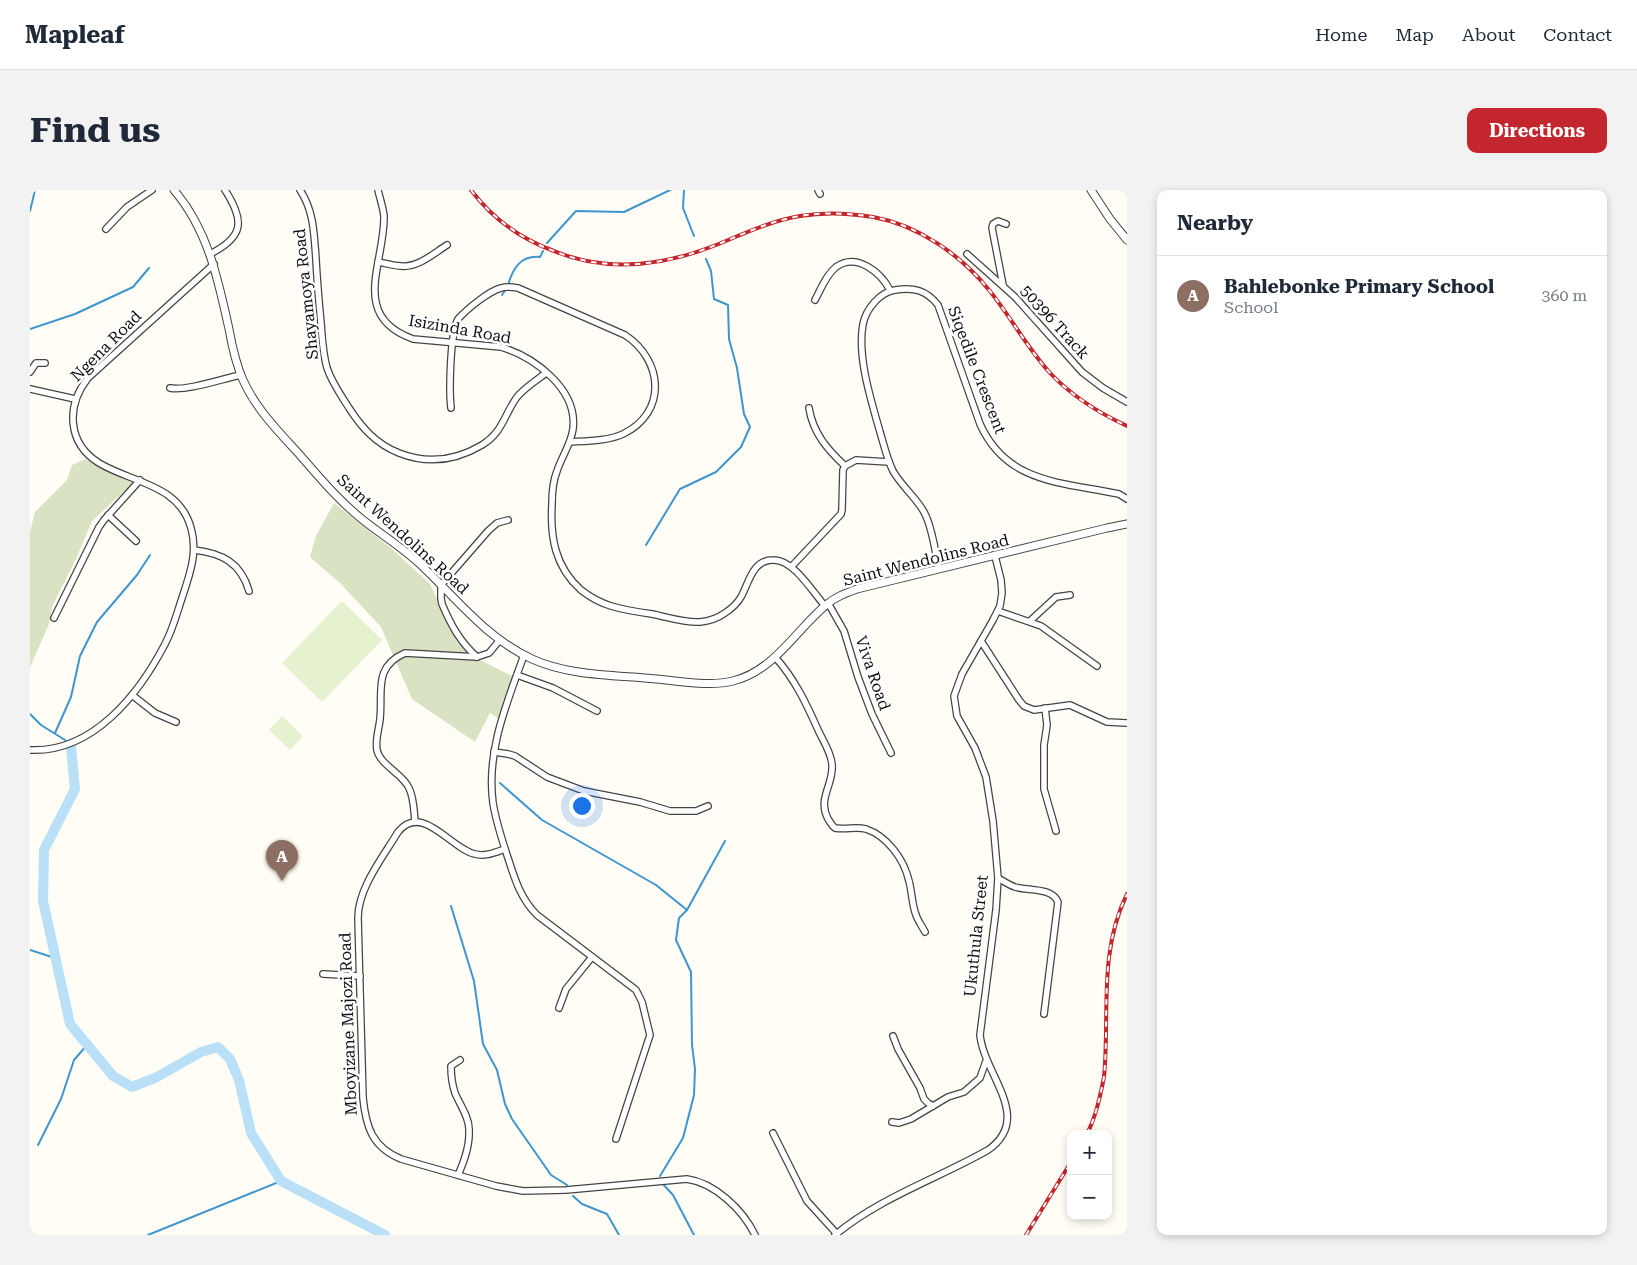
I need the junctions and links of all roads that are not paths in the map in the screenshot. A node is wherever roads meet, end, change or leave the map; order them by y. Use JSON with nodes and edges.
{"nodes":[{"id":1,"x":152,"y":190,"type":"edge"},
{"id":2,"x":174,"y":190,"type":"edge"},
{"id":3,"x":225,"y":190,"type":"edge"},
{"id":4,"x":300,"y":190,"type":"edge"},
{"id":5,"x":378,"y":190,"type":"edge"},
{"id":6,"x":1091,"y":190,"type":"edge"},
{"id":7,"x":1006,"y":224,"type":"dead end"},
{"id":8,"x":106,"y":229,"type":"dead end"},
{"id":9,"x":1127,"y":240,"type":"edge"},
{"id":10,"x":447,"y":244,"type":"dead end"},
{"id":11,"x":210,"y":254,"type":"junction"},
{"id":12,"x":967,"y":254,"type":"dead end"},
{"id":13,"x":378,"y":262,"type":"junction"},
{"id":14,"x":214,"y":264,"type":"junction"},
{"id":15,"x":1003,"y":285,"type":"junction"},
{"id":16,"x":890,"y":290,"type":"junction"},
{"id":17,"x":815,"y":300,"type":"dead end"},
{"id":18,"x":453,"y":342,"type":"junction"},
{"id":19,"x":45,"y":363,"type":"dead end"},
{"id":20,"x":30,"y":372,"type":"edge"},
{"id":21,"x":546,"y":373,"type":"junction"},
{"id":22,"x":241,"y":375,"type":"junction"},
{"id":23,"x":170,"y":388,"type":"dead end"},
{"id":24,"x":30,"y":389,"type":"edge"},
{"id":25,"x":75,"y":399,"type":"junction"},
{"id":26,"x":1127,"y":402,"type":"edge"},
{"id":27,"x":451,"y":408,"type":"dead end"},
{"id":28,"x":809,"y":408,"type":"dead end"},
{"id":29,"x":570,"y":442,"type":"junction"},
{"id":30,"x":889,"y":462,"type":"junction"},
{"id":31,"x":845,"y":466,"type":"junction"},
{"id":32,"x":140,"y":480,"type":"junction"},
{"id":33,"x":1127,"y":499,"type":"edge"},
{"id":34,"x":108,"y":515,"type":"junction"},
{"id":35,"x":508,"y":520,"type":"dead end"},
{"id":36,"x":1127,"y":524,"type":"edge"},
{"id":37,"x":136,"y":540,"type":"dead end"},
{"id":38,"x":194,"y":550,"type":"junction"},
{"id":39,"x":995,"y":556,"type":"junction"},
{"id":40,"x":792,"y":566,"type":"junction"},
{"id":41,"x":939,"y":569,"type":"junction"},
{"id":42,"x":441,"y":585,"type":"junction"},
{"id":43,"x":249,"y":591,"type":"dead end"},
{"id":44,"x":1070,"y":595,"type":"dead end"},
{"id":45,"x":826,"y":604,"type":"junction"},
{"id":46,"x":998,"y":611,"type":"junction"},
{"id":47,"x":54,"y":618,"type":"dead end"},
{"id":48,"x":1030,"y":621,"type":"junction"},
{"id":49,"x":499,"y":641,"type":"junction"},
{"id":50,"x":981,"y":641,"type":"junction"},
{"id":51,"x":524,"y":655,"type":"junction"},
{"id":52,"x":477,"y":657,"type":"junction"},
{"id":53,"x":775,"y":657,"type":"junction"},
{"id":54,"x":1097,"y":666,"type":"dead end"},
{"id":55,"x":517,"y":675,"type":"junction"},
{"id":56,"x":132,"y":695,"type":"junction"},
{"id":57,"x":1045,"y":708,"type":"junction"},
{"id":58,"x":597,"y":711,"type":"dead end"},
{"id":59,"x":176,"y":722,"type":"dead end"},
{"id":60,"x":1127,"y":723,"type":"edge"},
{"id":61,"x":30,"y":750,"type":"edge"},
{"id":62,"x":494,"y":752,"type":"junction"},
{"id":63,"x":891,"y":753,"type":"dead end"},
{"id":64,"x":708,"y":806,"type":"dead end"},
{"id":65,"x":414,"y":822,"type":"junction"},
{"id":66,"x":1056,"y":831,"type":"dead end"},
{"id":67,"x":505,"y":849,"type":"junction"},
{"id":68,"x":998,"y":878,"type":"junction"},
{"id":69,"x":925,"y":932,"type":"dead end"},
{"id":70,"x":592,"y":957,"type":"junction"},
{"id":71,"x":323,"y":974,"type":"dead end"},
{"id":72,"x":360,"y":976,"type":"junction"},
{"id":73,"x":559,"y":1008,"type":"dead end"},
{"id":74,"x":1044,"y":1014,"type":"dead end"},
{"id":75,"x":893,"y":1036,"type":"dead end"},
{"id":76,"x":460,"y":1060,"type":"dead end"},
{"id":77,"x":986,"y":1061,"type":"junction"},
{"id":78,"x":933,"y":1106,"type":"junction"},
{"id":79,"x":892,"y":1122,"type":"dead end"},
{"id":80,"x":774,"y":1133,"type":"dead end"},
{"id":81,"x":616,"y":1138,"type":"dead end"},
{"id":82,"x":458,"y":1175,"type":"junction"},
{"id":83,"x":836,"y":1234,"type":"edge"},
{"id":84,"x":755,"y":1235,"type":"edge"}],
"edges":[{"from":1,"to":8,"type":"street"},
{"from":2,"to":11,"type":"street","name":"Saint Wendolins Road"},
{"from":3,"to":11,"type":"street"},
{"from":4,"to":21,"type":"street","name":"Shayamoya Road"},
{"from":5,"to":13,"type":"street","name":"Isizinda Road"},
{"from":6,"to":9,"type":"street"},
{"from":7,"to":15,"type":"street"},
{"from":10,"to":13,"type":"street"},
{"from":11,"to":14,"type":"street","name":"Saint Wendolins Road"},
{"from":12,"to":15,"type":"street","name":"50396 Track"},
{"from":13,"to":18,"type":"street","name":"Isizinda Road"},
{"from":14,"to":22,"type":"street","name":"Saint Wendolins Road"},
{"from":14,"to":25,"type":"street","name":"Ngena Road"},
{"from":15,"to":26,"type":"street","name":"50396 Track"},
{"from":16,"to":17,"type":"street"},
{"from":16,"to":30,"type":"street"},
{"from":16,"to":33,"type":"street","name":"Siqedile Crescent"},
{"from":18,"to":21,"type":"street","name":"Isizinda Road"},
{"from":18,"to":27,"type":"street"},
{"from":18,"to":29,"type":"street"},
{"from":19,"to":20,"type":"street"},
{"from":21,"to":29,"type":"street","name":"Isizinda Road"},
{"from":22,"to":23,"type":"street"},
{"from":22,"to":42,"type":"street","name":"Saint Wendolins Road"},
{"from":24,"to":25,"type":"street"},
{"from":25,"to":32,"type":"street","name":"Ngena Road"},
{"from":28,"to":31,"type":"street"},
{"from":29,"to":40,"type":"street","name":"Isizinda Road"},
{"from":30,"to":31,"type":"street"},
{"from":30,"to":41,"type":"street"},
{"from":31,"to":40,"type":"street"},
{"from":32,"to":34,"type":"street"},
{"from":32,"to":38,"type":"street","name":"Ngena Road"},
{"from":34,"to":37,"type":"street"},
{"from":34,"to":47,"type":"street"},
{"from":35,"to":42,"type":"street"},
{"from":36,"to":39,"type":"street","name":"Saint Wendolins Road"},
{"from":38,"to":43,"type":"street"},
{"from":38,"to":56,"type":"street","name":"Ngena Road"},
{"from":39,"to":41,"type":"street","name":"Saint Wendolins Road"},
{"from":39,"to":46,"type":"street","name":"Ukuthula Street"},
{"from":40,"to":45,"type":"street"},
{"from":41,"to":45,"type":"street","name":"Saint Wendolins Road"},
{"from":42,"to":49,"type":"street","name":"Saint Wendolins Road"},
{"from":42,"to":52,"type":"street"},
{"from":44,"to":48,"type":"street"},
{"from":45,"to":53,"type":"street","name":"Saint Wendolins Road"},
{"from":45,"to":63,"type":"street","name":"Viva Road"},
{"from":46,"to":48,"type":"street"},
{"from":46,"to":50,"type":"street","name":"Ukuthula Street"},
{"from":48,"to":54,"type":"street"},
{"from":49,"to":51,"type":"street","name":"Saint Wendolins Road"},
{"from":49,"to":52,"type":"street"},
{"from":50,"to":57,"type":"street"},
{"from":50,"to":68,"type":"street","name":"Ukuthula Street"},
{"from":51,"to":53,"type":"street","name":"Saint Wendolins Road"},
{"from":51,"to":55,"type":"street"},
{"from":52,"to":65,"type":"street"},
{"from":53,"to":69,"type":"street"},
{"from":55,"to":58,"type":"street"},
{"from":55,"to":62,"type":"street"},
{"from":56,"to":59,"type":"street"},
{"from":56,"to":61,"type":"street","name":"Ngena Road"},
{"from":57,"to":60,"type":"street"},
{"from":57,"to":66,"type":"street"},
{"from":62,"to":64,"type":"street"},
{"from":62,"to":67,"type":"street"},
{"from":65,"to":67,"type":"street"},
{"from":65,"to":72,"type":"street","name":"Mboyizane Majozi Road"},
{"from":67,"to":70,"type":"street"},
{"from":68,"to":74,"type":"street"},
{"from":68,"to":77,"type":"street","name":"Ukuthula Street"},
{"from":70,"to":73,"type":"street"},
{"from":70,"to":81,"type":"street"},
{"from":71,"to":72,"type":"street"},
{"from":72,"to":82,"type":"street","name":"Mboyizane Majozi Road"},
{"from":75,"to":78,"type":"street"},
{"from":76,"to":82,"type":"street"},
{"from":77,"to":78,"type":"street"},
{"from":77,"to":83,"type":"street","name":"Ukuthula Street"},
{"from":78,"to":79,"type":"street"},
{"from":80,"to":83,"type":"street"},
{"from":82,"to":84,"type":"street","name":"Mboyizane Majozi Road"}]}
